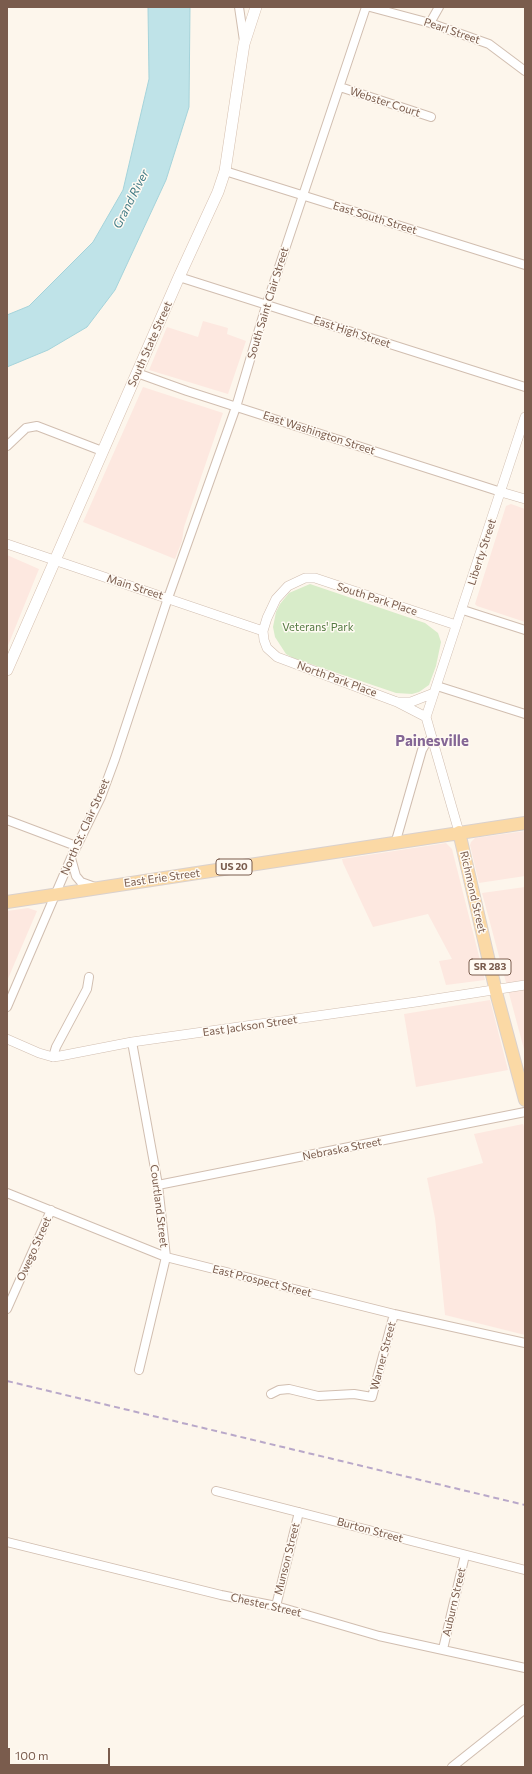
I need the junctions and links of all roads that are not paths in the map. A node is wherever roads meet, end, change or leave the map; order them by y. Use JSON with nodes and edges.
{"nodes":[{"id":1,"x":239,"y":7,"type":"edge"},
{"id":2,"x":256,"y":7,"type":"edge"},
{"id":3,"x":366,"y":7,"type":"edge"},
{"id":4,"x":370,"y":7,"type":"edge"},
{"id":5,"x":439,"y":7,"type":"edge"},
{"id":6,"x":430,"y":23,"type":"junction"},
{"id":7,"x":244,"y":44,"type":"junction"},
{"id":8,"x":525,"y":71,"type":"edge"},
{"id":9,"x":340,"y":87,"type":"junction"},
{"id":10,"x":431,"y":117,"type":"dead end"},
{"id":11,"x":225,"y":171,"type":"junction"},
{"id":12,"x":302,"y":196,"type":"junction"},
{"id":13,"x":525,"y":265,"type":"edge"},
{"id":14,"x":179,"y":277,"type":"junction"},
{"id":15,"x":266,"y":306,"type":"junction"},
{"id":16,"x":137,"y":372,"type":"junction"},
{"id":17,"x":525,"y":387,"type":"edge"},
{"id":18,"x":236,"y":407,"type":"junction"},
{"id":19,"x":525,"y":417,"type":"edge"},
{"id":20,"x":7,"y":446,"type":"edge"},
{"id":21,"x":102,"y":451,"type":"junction"},
{"id":22,"x":501,"y":492,"type":"junction"},
{"id":23,"x":525,"y":499,"type":"edge"},
{"id":24,"x":7,"y":544,"type":"edge"},
{"id":25,"x":55,"y":561,"type":"junction"},
{"id":26,"x":168,"y":598,"type":"junction"},
{"id":27,"x":463,"y":610,"type":"junction"},
{"id":28,"x":456,"y":625,"type":"junction"},
{"id":29,"x":525,"y":630,"type":"edge"},
{"id":30,"x":264,"y":631,"type":"junction"},
{"id":31,"x":7,"y":670,"type":"edge"},
{"id":32,"x":436,"y":689,"type":"junction"},
{"id":33,"x":397,"y":702,"type":"junction"},
{"id":34,"x":525,"y":714,"type":"edge"},
{"id":35,"x":426,"y":718,"type":"junction"},
{"id":36,"x":432,"y":738,"type":"junction"},
{"id":37,"x":7,"y":820,"type":"edge"},
{"id":38,"x":525,"y":823,"type":"edge"},
{"id":39,"x":460,"y":832,"type":"junction"},
{"id":40,"x":395,"y":844,"type":"junction"},
{"id":41,"x":76,"y":846,"type":"junction"},
{"id":42,"x":71,"y":858,"type":"junction"},
{"id":43,"x":96,"y":888,"type":"junction"},
{"id":44,"x":56,"y":894,"type":"junction"},
{"id":45,"x":7,"y":902,"type":"edge"},
{"id":46,"x":89,"y":977,"type":"dead end"},
{"id":47,"x":525,"y":984,"type":"edge"},
{"id":48,"x":496,"y":988,"type":"junction"},
{"id":49,"x":7,"y":1007,"type":"edge"},
{"id":50,"x":7,"y":1039,"type":"edge"},
{"id":51,"x":132,"y":1042,"type":"junction"},
{"id":52,"x":54,"y":1057,"type":"junction"},
{"id":53,"x":525,"y":1100,"type":"edge"},
{"id":54,"x":525,"y":1112,"type":"edge"},
{"id":55,"x":158,"y":1185,"type":"junction"},
{"id":56,"x":7,"y":1193,"type":"edge"},
{"id":57,"x":51,"y":1210,"type":"junction"},
{"id":58,"x":166,"y":1257,"type":"junction"},
{"id":59,"x":7,"y":1310,"type":"edge"},
{"id":60,"x":394,"y":1314,"type":"junction"},
{"id":61,"x":525,"y":1343,"type":"edge"},
{"id":62,"x":139,"y":1370,"type":"dead end"},
{"id":63,"x":270,"y":1394,"type":"dead end"},
{"id":64,"x":216,"y":1491,"type":"dead end"},
{"id":65,"x":299,"y":1512,"type":"junction"},
{"id":66,"x":7,"y":1542,"type":"edge"},
{"id":67,"x":465,"y":1555,"type":"junction"},
{"id":68,"x":525,"y":1570,"type":"edge"},
{"id":69,"x":276,"y":1606,"type":"junction"},
{"id":70,"x":443,"y":1649,"type":"junction"},
{"id":71,"x":525,"y":1668,"type":"edge"},
{"id":72,"x":525,"y":1709,"type":"edge"},
{"id":73,"x":452,"y":1767,"type":"edge"}],
"edges":[{"from":1,"to":7,"type":"street"},
{"from":2,"to":7,"type":"main road","name":"South State Street"},
{"from":3,"to":9,"type":"street","name":"South Saint Clair Street"},
{"from":4,"to":6,"type":"street","name":"Pearl Street"},
{"from":5,"to":6,"type":"street"},
{"from":6,"to":8,"type":"street","name":"Pearl Street"},
{"from":7,"to":11,"type":"main road","name":"South State Street"},
{"from":9,"to":10,"type":"street","name":"Webster Court"},
{"from":9,"to":12,"type":"street","name":"South Saint Clair Street"},
{"from":11,"to":12,"type":"street","name":"East South Street"},
{"from":11,"to":14,"type":"main road","name":"South State Street"},
{"from":12,"to":13,"type":"street","name":"East South Street"},
{"from":12,"to":15,"type":"street","name":"South Saint Clair Street"},
{"from":14,"to":15,"type":"street","name":"East High Street"},
{"from":14,"to":16,"type":"main road","name":"South State Street"},
{"from":15,"to":17,"type":"street","name":"East High Street"},
{"from":15,"to":18,"type":"street","name":"South Saint Clair Street"},
{"from":16,"to":18,"type":"street","name":"East Washington Street"},
{"from":16,"to":21,"type":"main road","name":"South State Street"},
{"from":18,"to":22,"type":"street","name":"East Washington Street"},
{"from":18,"to":26,"type":"street","name":"South Saint Clair Street"},
{"from":19,"to":22,"type":"street","name":"Liberty Street"},
{"from":20,"to":21,"type":"street"},
{"from":21,"to":25,"type":"main road","name":"South State Street"},
{"from":22,"to":23,"type":"street"},
{"from":22,"to":27,"type":"street","name":"Liberty Street"},
{"from":24,"to":25,"type":"street","name":"Main Street"},
{"from":25,"to":26,"type":"street","name":"Main Street"},
{"from":25,"to":31,"type":"main road","name":"South State Street"},
{"from":26,"to":30,"type":"street","name":"Main Street"},
{"from":26,"to":41,"type":"street","name":"North St. Clair Street"},
{"from":27,"to":28,"type":"street","name":"Liberty Street"},
{"from":27,"to":29,"type":"street"},
{"from":28,"to":30,"type":"street","name":"South Park Place"},
{"from":28,"to":32,"type":"street","name":"Liberty Street"},
{"from":30,"to":33,"type":"street","name":"North Park Place"},
{"from":32,"to":33,"type":"street","name":"North Park Place"},
{"from":32,"to":34,"type":"street"},
{"from":32,"to":35,"type":"street"},
{"from":33,"to":35,"type":"street","name":"North Park Place"},
{"from":35,"to":36,"type":"street","name":"Richmond Street"},
{"from":36,"to":39,"type":"street","name":"Richmond Street"},
{"from":36,"to":40,"type":"street"},
{"from":37,"to":41,"type":"street"},
{"from":38,"to":39,"type":"main road","number":"US 20"},
{"from":39,"to":40,"type":"main road","name":"East Erie Street","number":"US 20"},
{"from":39,"to":48,"type":"main road","name":"Richmond Street","number":"SR 283"},
{"from":40,"to":43,"type":"main road","name":"East Erie Street","number":"US 20"},
{"from":41,"to":42,"type":"street","name":"North St. Clair Street"},
{"from":42,"to":43,"type":"street"},
{"from":42,"to":44,"type":"street","name":"North St. Clair Street"},
{"from":43,"to":44,"type":"main road","name":"East Erie Street","number":"US 20"},
{"from":44,"to":45,"type":"main road","name":"East Erie Street","number":"US 20"},
{"from":44,"to":49,"type":"street","name":"North St. Clair Street"},
{"from":46,"to":52,"type":"street"},
{"from":47,"to":48,"type":"street","name":"East Jackson Street"},
{"from":48,"to":51,"type":"street","name":"East Jackson Street"},
{"from":48,"to":53,"type":"main road","name":"Richmond Street","number":"SR 283"},
{"from":50,"to":52,"type":"street","name":"East Jackson Street"},
{"from":51,"to":52,"type":"street","name":"East Jackson Street"},
{"from":51,"to":55,"type":"street","name":"Courtland Street"},
{"from":54,"to":55,"type":"street","name":"Nebraska Street"},
{"from":55,"to":58,"type":"street","name":"Courtland Street"},
{"from":56,"to":57,"type":"street","name":"East Prospect Street"},
{"from":57,"to":58,"type":"street","name":"East Prospect Street"},
{"from":57,"to":59,"type":"street","name":"Owego Street"},
{"from":58,"to":60,"type":"street","name":"East Prospect Street"},
{"from":58,"to":62,"type":"street","name":"Courtland Street"},
{"from":60,"to":61,"type":"street","name":"East Prospect Street"},
{"from":60,"to":63,"type":"street","name":"Warner Street"},
{"from":64,"to":65,"type":"street","name":"Burton Street"},
{"from":65,"to":67,"type":"street","name":"Burton Street"},
{"from":65,"to":69,"type":"street","name":"Munson Street"},
{"from":66,"to":69,"type":"street","name":"Chester Street"},
{"from":67,"to":68,"type":"street","name":"Burton Street"},
{"from":67,"to":70,"type":"street","name":"Auburn Street"},
{"from":69,"to":70,"type":"street","name":"Chester Street"},
{"from":70,"to":71,"type":"street","name":"Chester Street"},
{"from":72,"to":73,"type":"street"}]}
